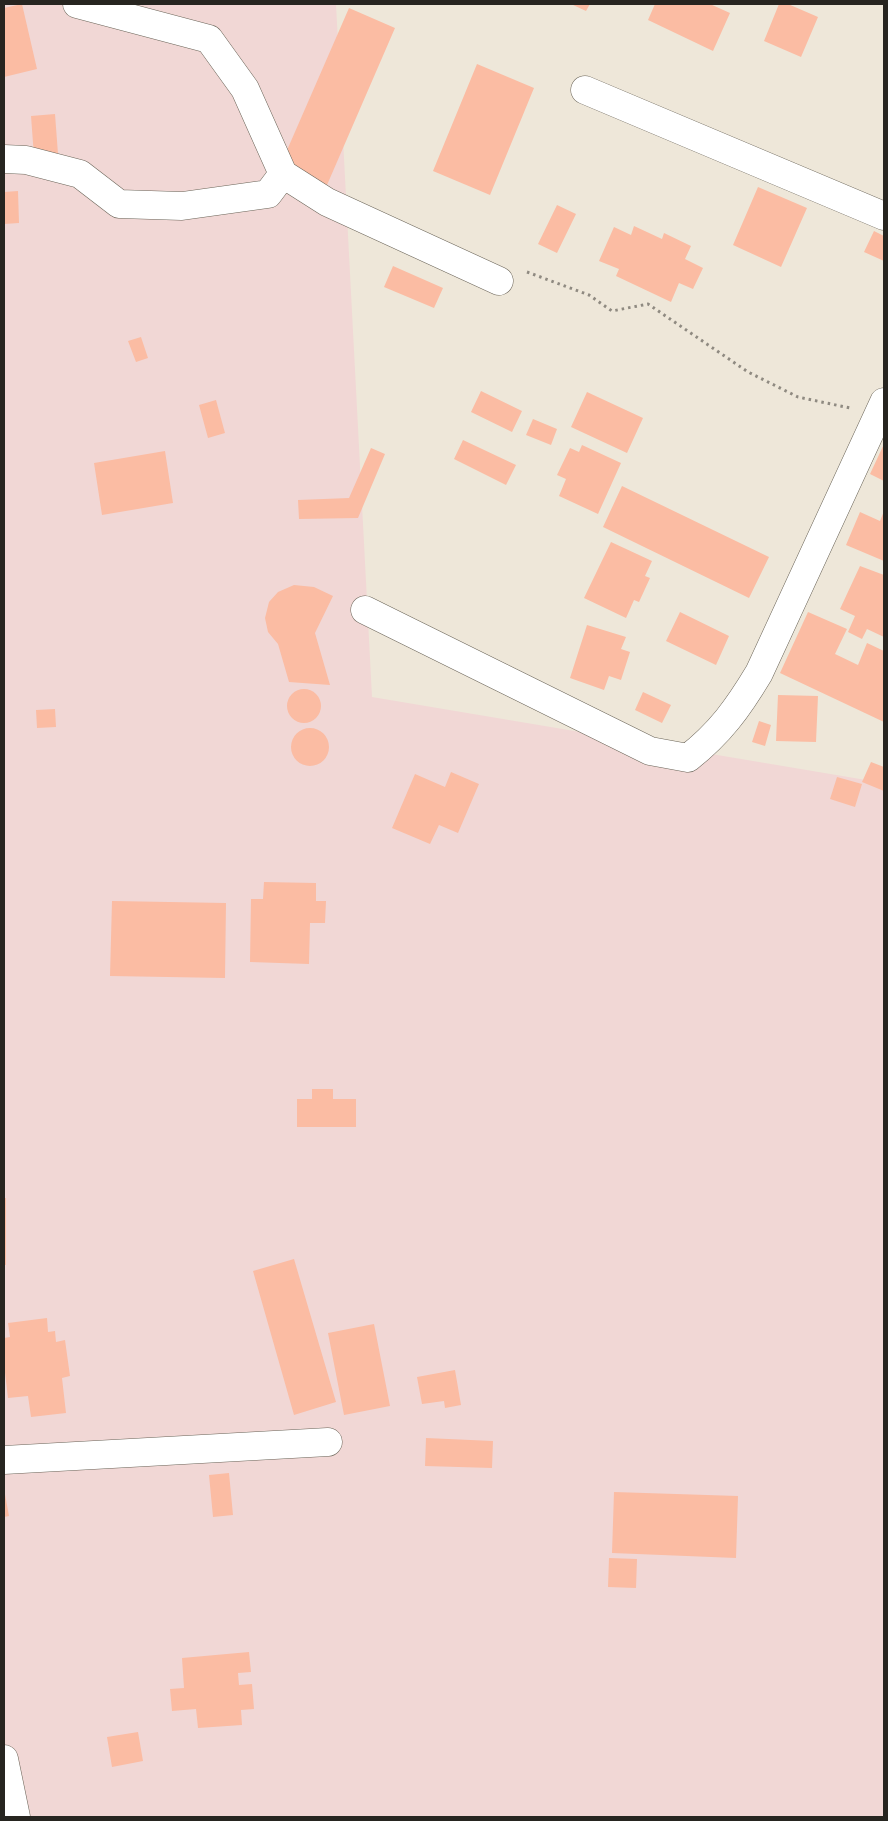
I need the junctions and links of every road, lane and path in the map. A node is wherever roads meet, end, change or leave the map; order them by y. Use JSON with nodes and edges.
{"nodes":[{"id":1,"x":77,"y":4,"type":"edge"},
{"id":2,"x":585,"y":90,"type":"dead end"},
{"id":3,"x":4,"y":159,"type":"edge"},
{"id":4,"x":283,"y":174,"type":"junction"},
{"id":5,"x":884,"y":216,"type":"edge"},
{"id":6,"x":511,"y":276,"type":"joint"},
{"id":7,"x":882,"y":406,"type":"edge"},
{"id":8,"x":365,"y":610,"type":"dead end"},
{"id":9,"x":328,"y":1442,"type":"dead end"},
{"id":10,"x":4,"y":1460,"type":"edge"},
{"id":11,"x":4,"y":1759,"type":"edge"},
{"id":12,"x":16,"y":1817,"type":"edge"}],
"edges":[{"from":1,"to":4,"type":"street"},
{"from":2,"to":5,"type":"street"},
{"from":3,"to":4,"type":"street"},
{"from":4,"to":6,"type":"street"},
{"from":6,"to":7,"type":"path"},
{"from":7,"to":8,"type":"street"},
{"from":9,"to":10,"type":"street"},
{"from":11,"to":12,"type":"street"}]}
